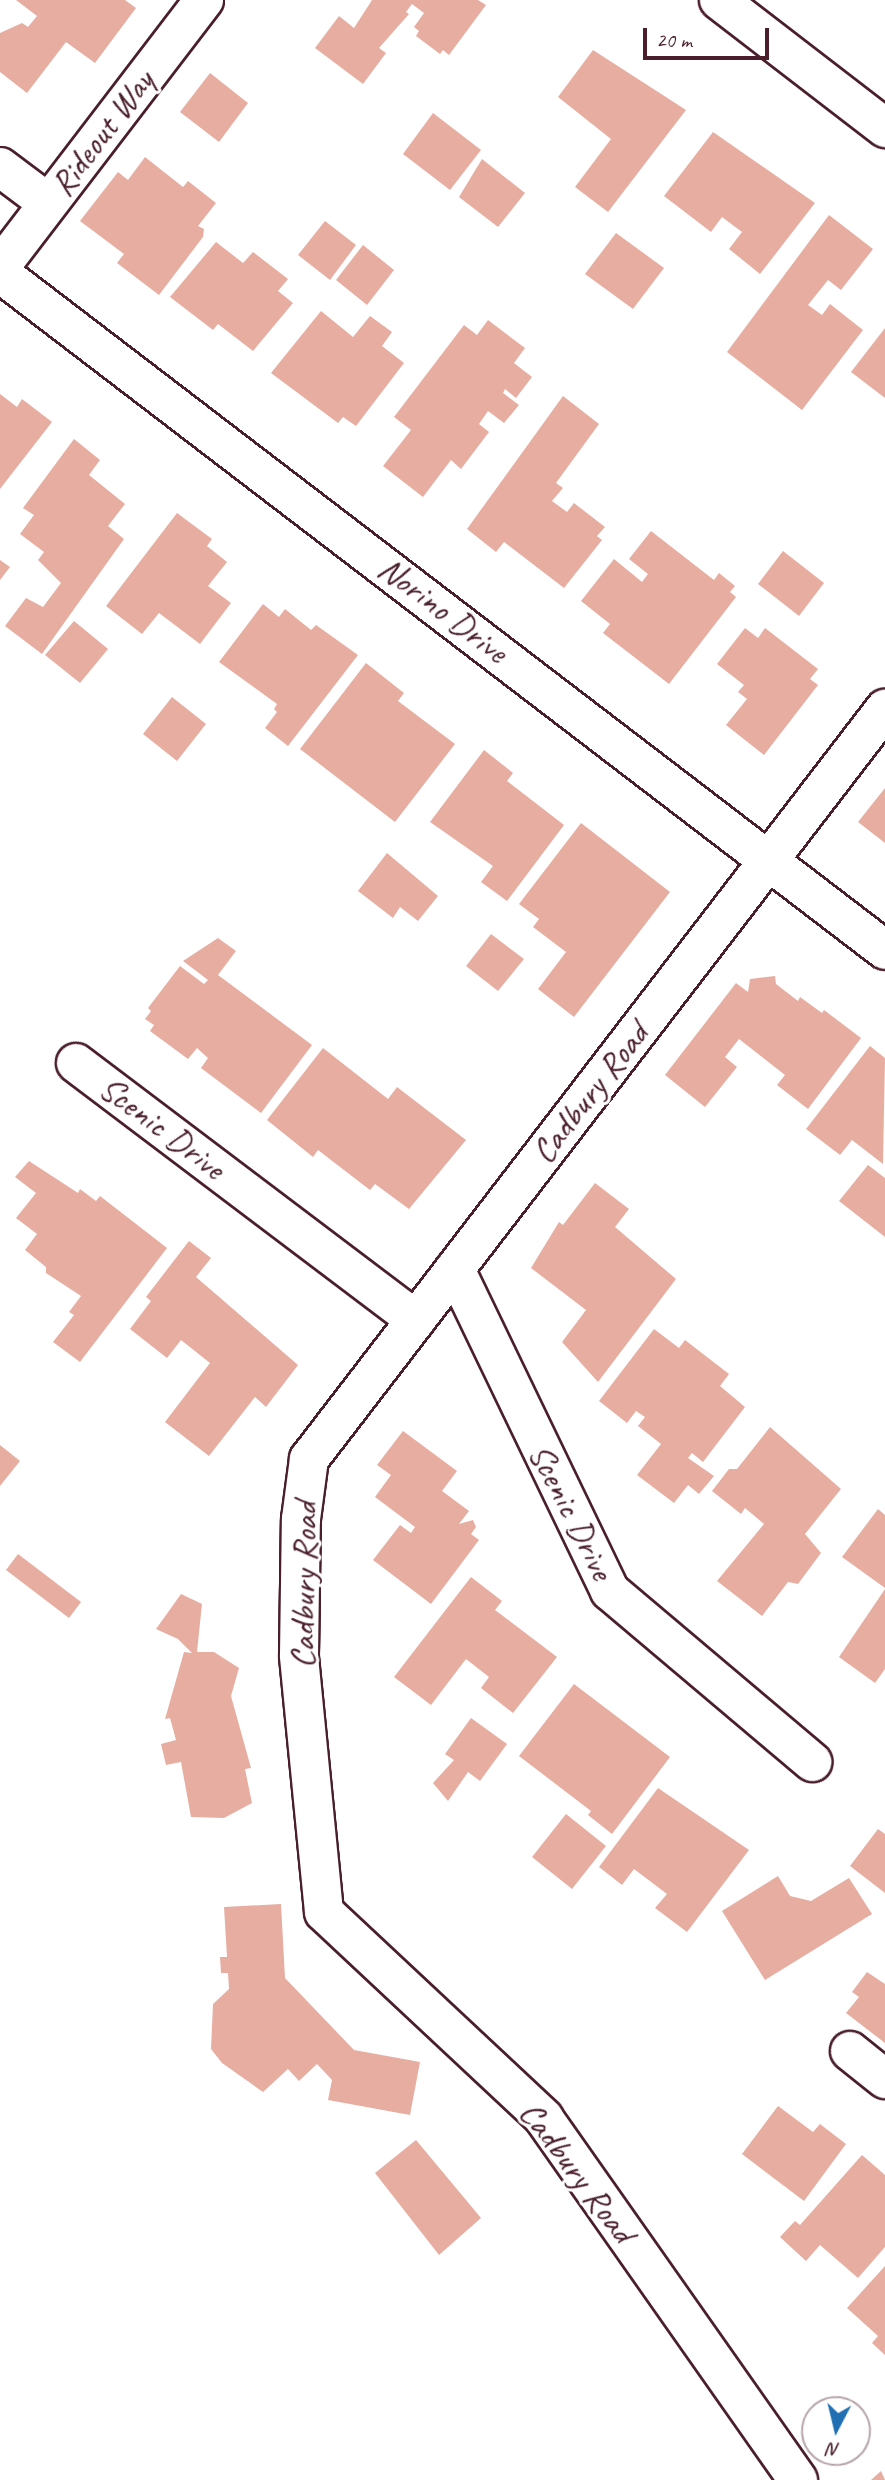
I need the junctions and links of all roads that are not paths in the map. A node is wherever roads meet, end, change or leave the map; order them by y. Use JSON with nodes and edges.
{"nodes":[{"id":1,"x":204,"y":0,"type":"edge"},
{"id":2,"x":719,"y":0,"type":"edge"},
{"id":3,"x":885,"y":128,"type":"edge"},
{"id":4,"x":0,"y":167,"type":"edge"},
{"id":5,"x":48,"y":203,"type":"junction"},
{"id":6,"x":0,"y":267,"type":"edge"},
{"id":7,"x":0,"y":273,"type":"edge"},
{"id":8,"x":885,"y":709,"type":"edge"},
{"id":9,"x":770,"y":859,"type":"junction"},
{"id":10,"x":885,"y":950,"type":"edge"},
{"id":11,"x":76,"y":1063,"type":"dead end"},
{"id":12,"x":455,"y":1269,"type":"junction"},
{"id":13,"x":416,"y":1320,"type":"junction"},
{"id":14,"x":812,"y":1762,"type":"dead end"},
{"id":15,"x":850,"y":2051,"type":"dead end"},
{"id":16,"x":885,"y":2079,"type":"edge"},
{"id":17,"x":798,"y":2480,"type":"edge"}],
"edges":[{"from":1,"to":5,"type":"street","name":"Rideout Way"},
{"from":2,"to":3,"type":"street"},
{"from":4,"to":5,"type":"street"},
{"from":5,"to":6,"type":"street","name":"Rideout Way"},
{"from":7,"to":9,"type":"street","name":"Norino Drive"},
{"from":8,"to":9,"type":"street","name":"Cadbury Road"},
{"from":9,"to":10,"type":"street","name":"Norino Drive"},
{"from":9,"to":12,"type":"street","name":"Cadbury Road"},
{"from":11,"to":13,"type":"street","name":"Scenic Drive"},
{"from":12,"to":13,"type":"street","name":"Cadbury Road"},
{"from":12,"to":14,"type":"street","name":"Scenic Drive"},
{"from":13,"to":17,"type":"street","name":"Cadbury Road"},
{"from":15,"to":16,"type":"street"}]}
